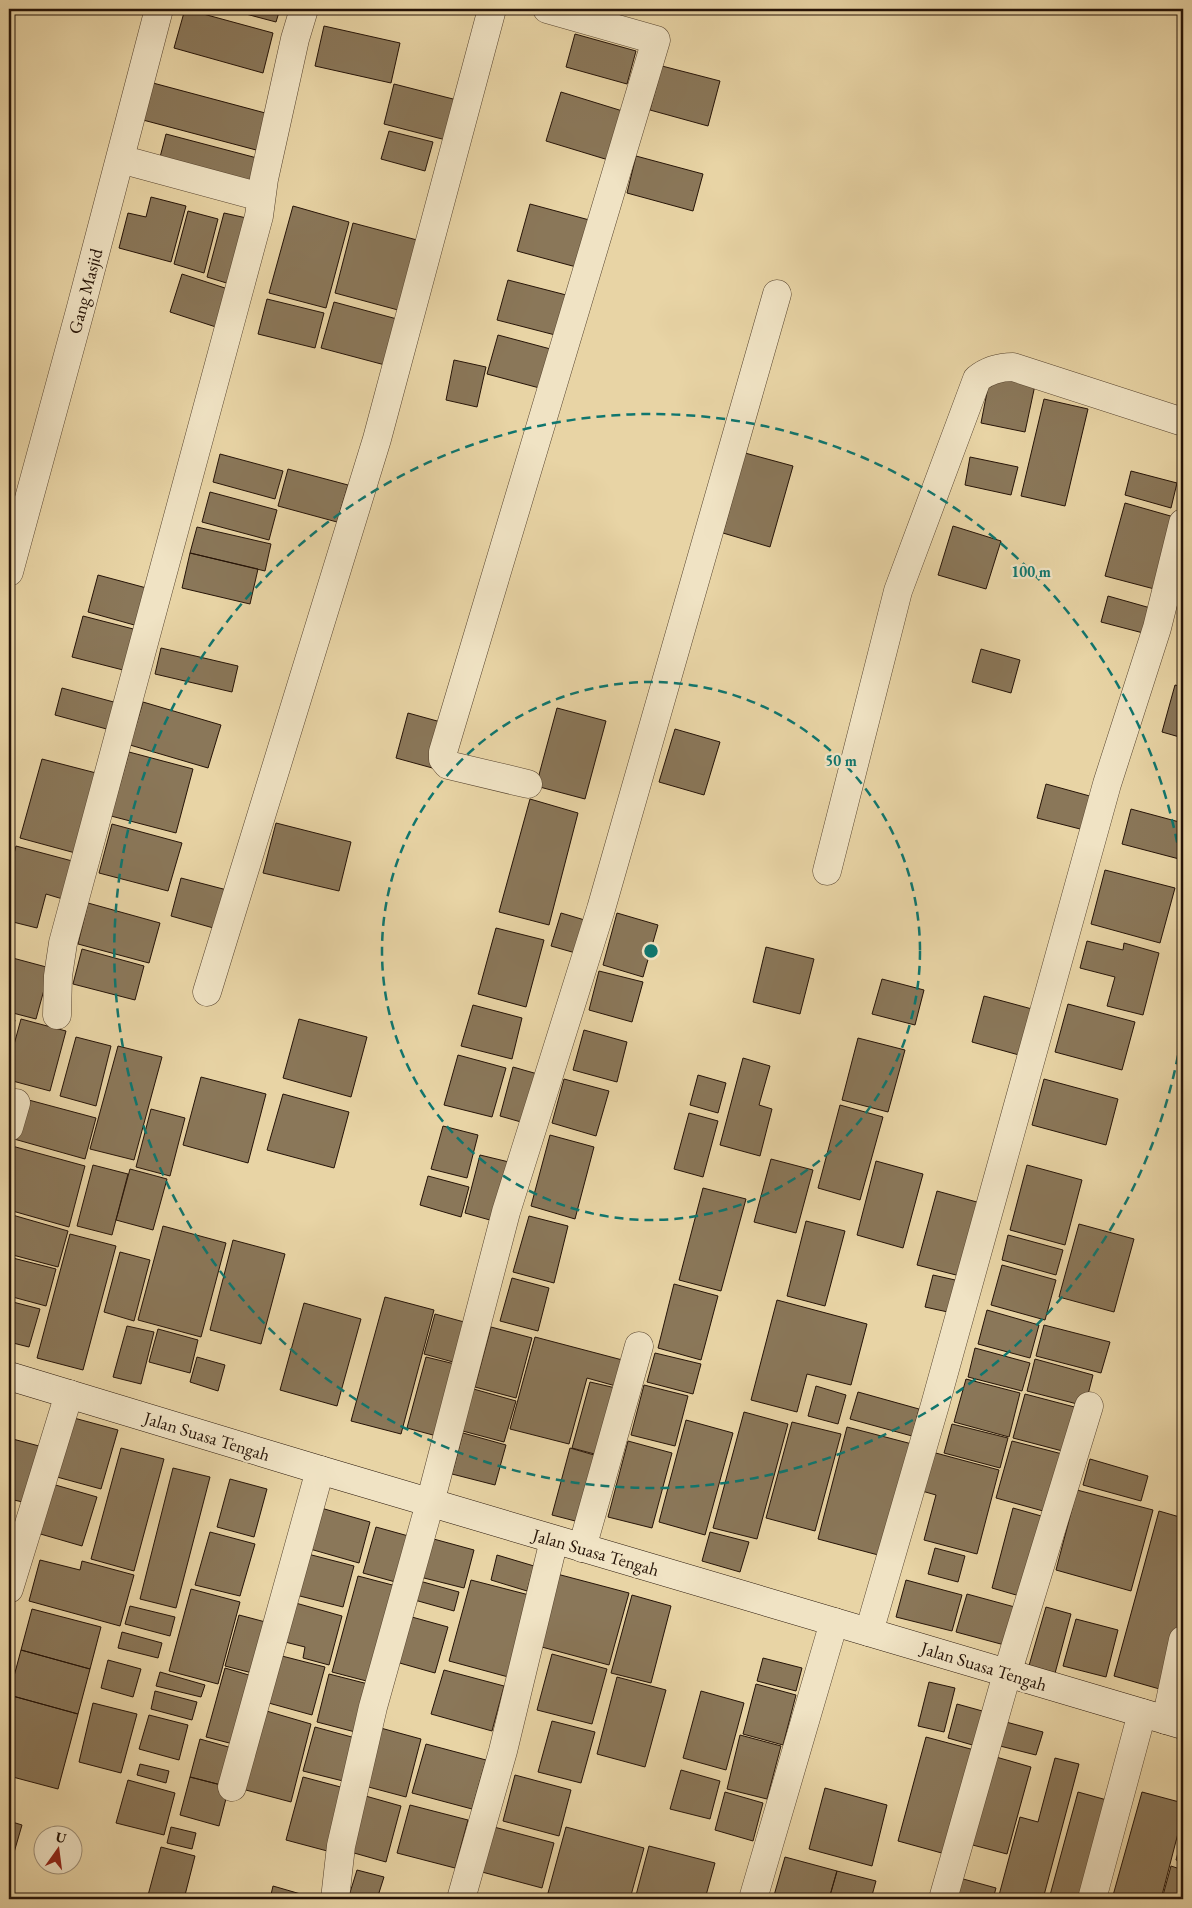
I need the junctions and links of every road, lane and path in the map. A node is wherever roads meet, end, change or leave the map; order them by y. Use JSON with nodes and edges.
{"nodes":[{"id":1,"x":159,"y":9,"type":"edge"},
{"id":2,"x":304,"y":9,"type":"edge"},
{"id":3,"x":492,"y":9,"type":"edge"},
{"id":4,"x":547,"y":9,"type":"edge"},
{"id":5,"x":120,"y":159,"type":"junction"},
{"id":6,"x":261,"y":197,"type":"junction"},
{"id":7,"x":777,"y":294,"type":"dead end"},
{"id":8,"x":1183,"y":422,"type":"edge"},
{"id":9,"x":1183,"y":523,"type":"edge"},
{"id":10,"x":9,"y":572,"type":"edge"},
{"id":11,"x":528,"y":784,"type":"dead end"},
{"id":12,"x":827,"y":871,"type":"dead end"},
{"id":13,"x":207,"y":992,"type":"dead end"},
{"id":14,"x":58,"y":1015,"type":"dead end"},
{"id":15,"x":639,"y":1346,"type":"dead end"},
{"id":16,"x":9,"y":1376,"type":"edge"},
{"id":17,"x":69,"y":1394,"type":"junction"},
{"id":18,"x":1089,"y":1406,"type":"dead end"},
{"id":19,"x":320,"y":1470,"type":"junction"},
{"id":20,"x":430,"y":1503,"type":"junction"},
{"id":21,"x":554,"y":1540,"type":"junction"},
{"id":22,"x":582,"y":1548,"type":"junction"},
{"id":23,"x":9,"y":1589,"type":"edge"},
{"id":24,"x":834,"y":1622,"type":"junction"},
{"id":25,"x":869,"y":1632,"type":"junction"},
{"id":26,"x":1183,"y":1640,"type":"edge"},
{"id":27,"x":1007,"y":1674,"type":"junction"},
{"id":28,"x":1164,"y":1719,"type":"edge"},
{"id":29,"x":232,"y":1787,"type":"dead end"},
{"id":30,"x":335,"y":1899,"type":"edge"},
{"id":31,"x":463,"y":1899,"type":"edge"},
{"id":32,"x":753,"y":1899,"type":"edge"},
{"id":33,"x":943,"y":1899,"type":"edge"},
{"id":34,"x":1092,"y":1899,"type":"edge"}],
"edges":[{"from":1,"to":5,"type":"street","name":"Gang Masjid"},
{"from":2,"to":6,"type":"street"},
{"from":3,"to":13,"type":"street"},
{"from":4,"to":11,"type":"street"},
{"from":5,"to":6,"type":"street"},
{"from":5,"to":10,"type":"street","name":"Gang Masjid"},
{"from":6,"to":14,"type":"street"},
{"from":7,"to":20,"type":"street"},
{"from":8,"to":12,"type":"street"},
{"from":9,"to":25,"type":"street"},
{"from":15,"to":22,"type":"street"},
{"from":16,"to":17,"type":"street","name":"Jalan Suasa Tengah"},
{"from":17,"to":19,"type":"street","name":"Jalan Suasa Tengah"},
{"from":17,"to":23,"type":"street"},
{"from":18,"to":27,"type":"street"},
{"from":19,"to":20,"type":"street","name":"Jalan Suasa Tengah"},
{"from":19,"to":29,"type":"street"},
{"from":20,"to":21,"type":"street","name":"Jalan Suasa Tengah"},
{"from":20,"to":30,"type":"street"},
{"from":21,"to":22,"type":"street","name":"Jalan Suasa Tengah"},
{"from":21,"to":31,"type":"street"},
{"from":22,"to":24,"type":"street","name":"Jalan Suasa Tengah"},
{"from":24,"to":25,"type":"street","name":"Jalan Suasa Tengah"},
{"from":24,"to":32,"type":"street"},
{"from":25,"to":27,"type":"street","name":"Jalan Suasa Tengah"},
{"from":26,"to":28,"type":"street"},
{"from":27,"to":28,"type":"street","name":"Jalan Suasa Tengah"},
{"from":27,"to":33,"type":"street"},
{"from":28,"to":34,"type":"street"}]}
